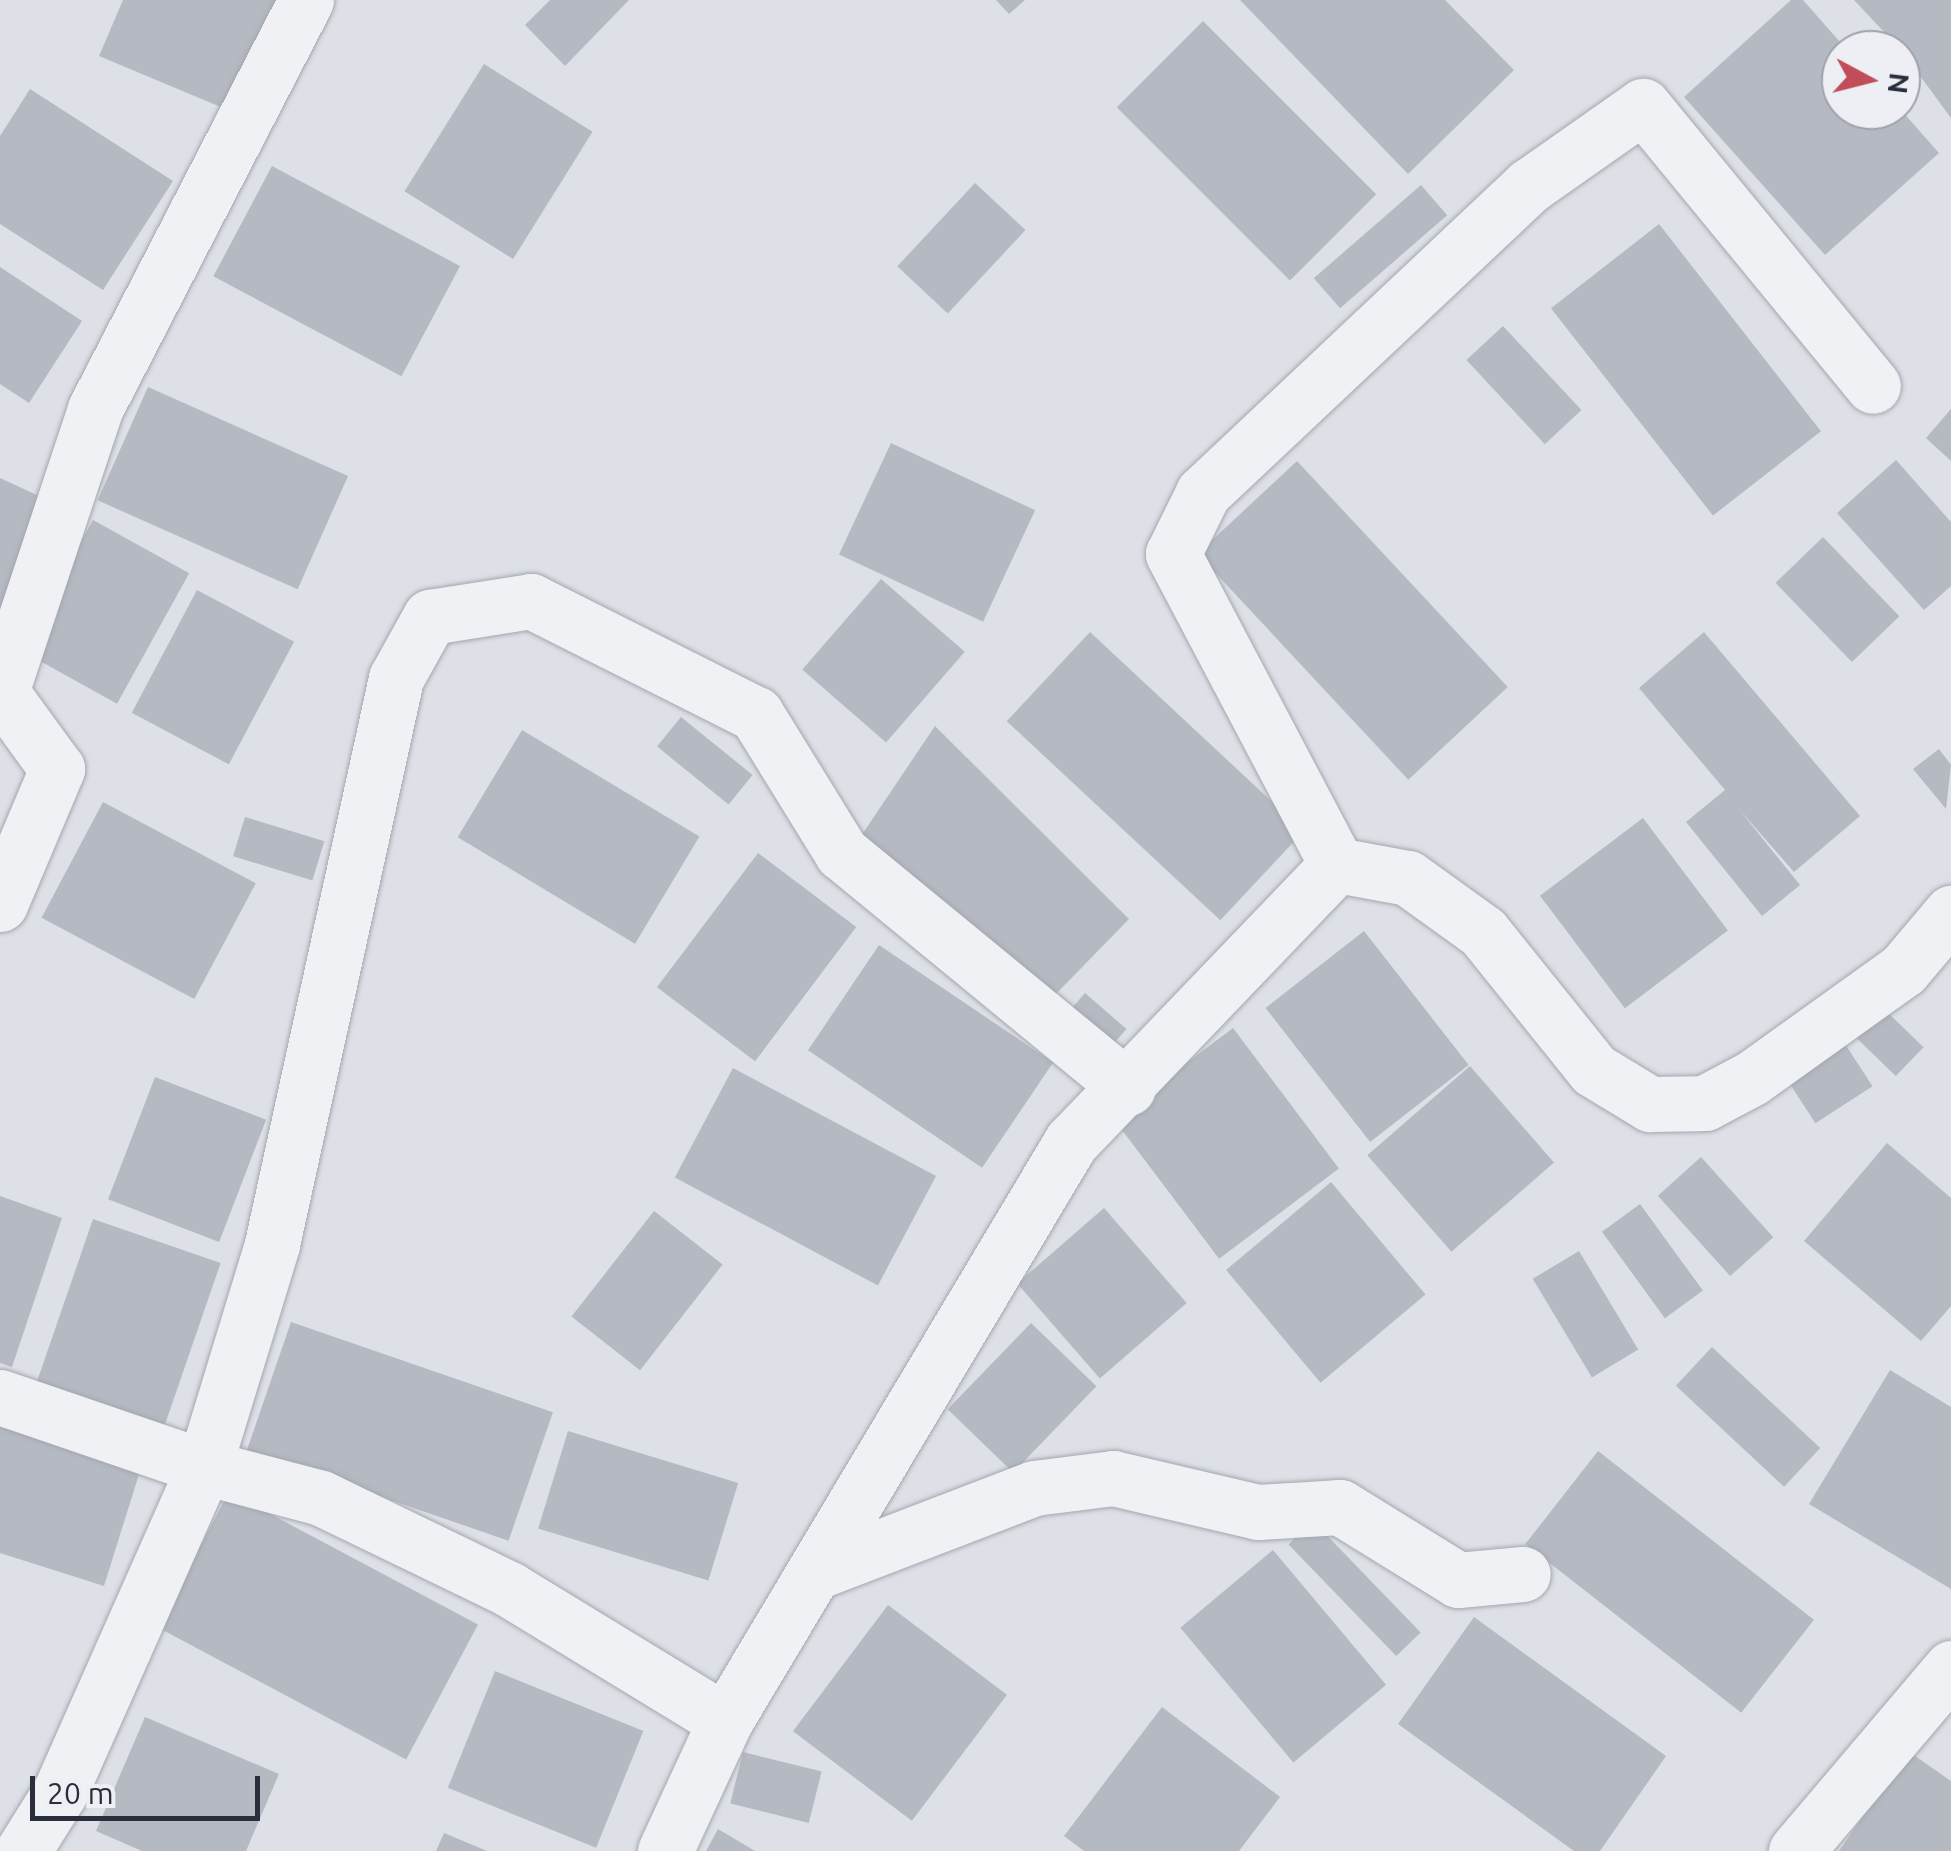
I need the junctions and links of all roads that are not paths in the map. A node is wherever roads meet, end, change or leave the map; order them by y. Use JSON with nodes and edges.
{"nodes":[{"id":1,"x":306,"y":0,"type":"edge"},
{"id":2,"x":1873,"y":386,"type":"dead end"},
{"id":3,"x":0,"y":692,"type":"edge"},
{"id":4,"x":1338,"y":865,"type":"junction"},
{"id":5,"x":0,"y":904,"type":"edge"},
{"id":6,"x":1951,"y":914,"type":"edge"},
{"id":7,"x":1128,"y":1088,"type":"junction"},
{"id":8,"x":0,"y":1397,"type":"edge"},
{"id":9,"x":204,"y":1467,"type":"junction"},
{"id":10,"x":818,"y":1571,"type":"junction"},
{"id":11,"x":1523,"y":1574,"type":"dead end"},
{"id":12,"x":1951,"y":1668,"type":"edge"},
{"id":13,"x":725,"y":1721,"type":"junction"},
{"id":14,"x":23,"y":1851,"type":"edge"},
{"id":15,"x":665,"y":1851,"type":"edge"},
{"id":16,"x":1796,"y":1851,"type":"edge"}],
"edges":[{"from":1,"to":3,"type":"street"},
{"from":2,"to":4,"type":"street"},
{"from":3,"to":5,"type":"street"},
{"from":4,"to":6,"type":"street"},
{"from":4,"to":7,"type":"street"},
{"from":7,"to":9,"type":"street"},
{"from":7,"to":10,"type":"street"},
{"from":8,"to":9,"type":"street"},
{"from":9,"to":13,"type":"street"},
{"from":9,"to":14,"type":"street"},
{"from":10,"to":11,"type":"street"},
{"from":10,"to":13,"type":"street"},
{"from":12,"to":16,"type":"street"},
{"from":13,"to":15,"type":"street"}]}
